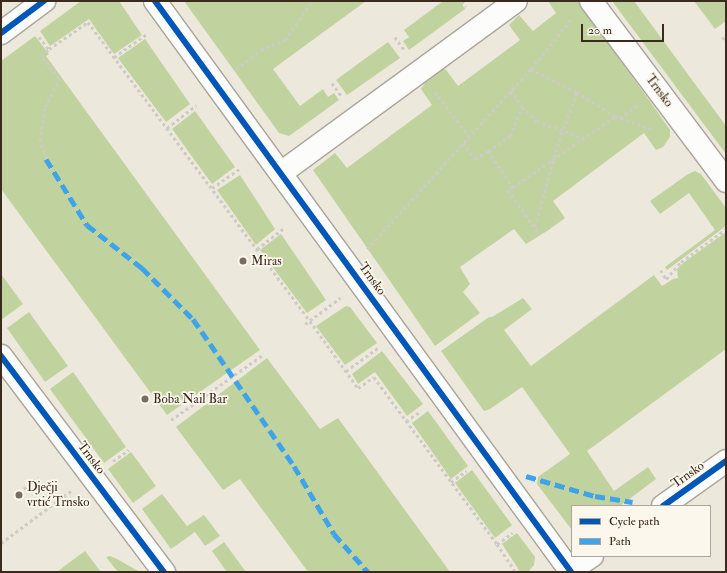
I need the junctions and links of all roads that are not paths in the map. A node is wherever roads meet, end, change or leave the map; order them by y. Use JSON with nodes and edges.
{"nodes":[{"id":1,"x":44,"y":1,"type":"edge"},
{"id":2,"x":155,"y":1,"type":"edge"},
{"id":3,"x":516,"y":1,"type":"edge"},
{"id":4,"x":583,"y":8,"type":"edge"},
{"id":5,"x":1,"y":33,"type":"edge"},
{"id":6,"x":281,"y":173,"type":"junction"},
{"id":7,"x":726,"y":181,"type":"edge"},
{"id":8,"x":1,"y":356,"type":"edge"},
{"id":9,"x":726,"y":461,"type":"edge"},
{"id":10,"x":664,"y":505,"type":"edge"},
{"id":11,"x":591,"y":557,"type":"edge"},
{"id":12,"x":570,"y":571,"type":"edge"},
{"id":13,"x":164,"y":572,"type":"edge"}],
"edges":[{"from":1,"to":5,"type":"street"},
{"from":2,"to":6,"type":"street","name":"Trnsko"},
{"from":3,"to":6,"type":"street"},
{"from":4,"to":7,"type":"street","name":"Trnsko"},
{"from":6,"to":12,"type":"street","name":"Trnsko"},
{"from":8,"to":13,"type":"street","name":"Trnsko"},
{"from":9,"to":10,"type":"street","name":"Trnsko"},
{"from":11,"to":12,"type":"street","name":"Trnsko"}]}
